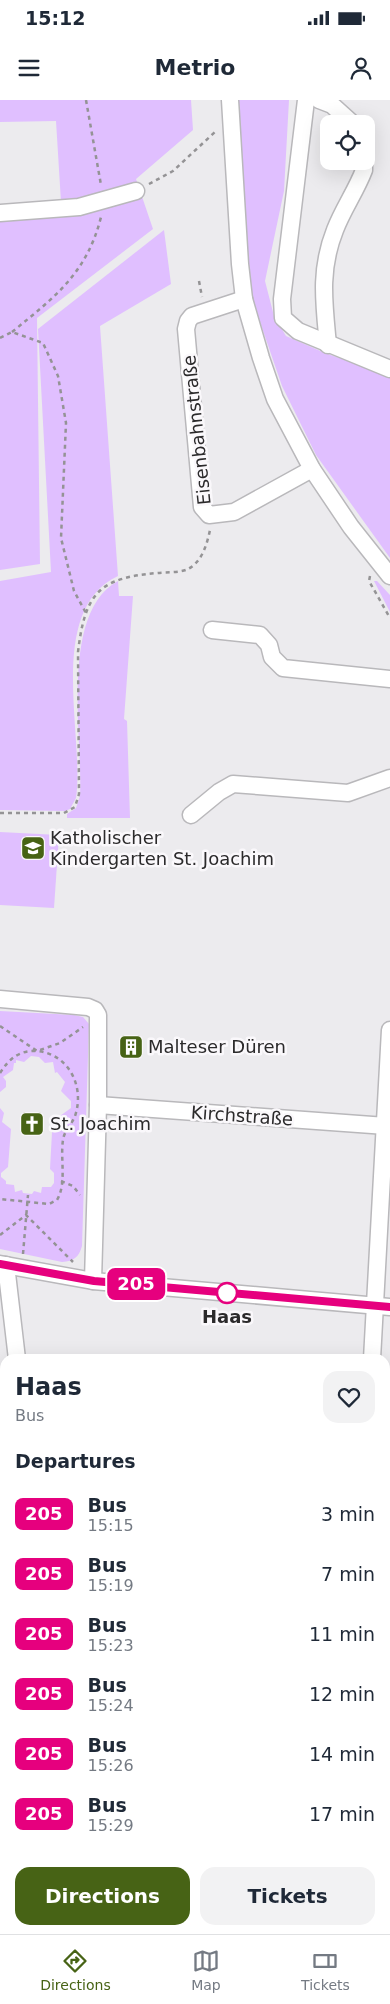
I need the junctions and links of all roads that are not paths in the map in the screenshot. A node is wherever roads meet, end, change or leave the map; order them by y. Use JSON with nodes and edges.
{"nodes":[{"id":1,"x":306,"y":100,"type":"edge"},
{"id":2,"x":319,"y":100,"type":"edge"},
{"id":3,"x":230,"y":108,"type":"edge"},
{"id":4,"x":343,"y":115,"type":"edge"},
{"id":5,"x":364,"y":170,"type":"edge"},
{"id":6,"x":136,"y":191,"type":"road end"},
{"id":7,"x":0,"y":213,"type":"edge"},
{"id":8,"x":244,"y":299,"type":"junction"},
{"id":9,"x":328,"y":345,"type":"junction"},
{"id":10,"x":390,"y":369,"type":"edge"},
{"id":11,"x":312,"y":469,"type":"junction"},
{"id":12,"x":390,"y":576,"type":"edge"},
{"id":13,"x":212,"y":630,"type":"dead end"},
{"id":14,"x":390,"y":679,"type":"edge"},
{"id":15,"x":390,"y":778,"type":"edge"},
{"id":16,"x":191,"y":815,"type":"dead end"},
{"id":17,"x":0,"y":1000,"type":"edge"},
{"id":18,"x":390,"y":1030,"type":"edge"},
{"id":19,"x":98,"y":1105,"type":"junction"},
{"id":20,"x":388,"y":1125,"type":"edge"},
{"id":21,"x":3,"y":1265,"type":"edge"},
{"id":22,"x":92,"y":1280,"type":"junction"},
{"id":23,"x":382,"y":1306,"type":"edge"},
{"id":24,"x":16,"y":1354,"type":"edge"},
{"id":25,"x":373,"y":1354,"type":"edge"}],
"edges":[{"from":1,"to":9,"type":"street"},
{"from":2,"to":4,"type":"street"},
{"from":3,"to":8,"type":"street"},
{"from":5,"to":9,"type":"street"},
{"from":6,"to":7,"type":"street"},
{"from":8,"to":11,"type":"street"},
{"from":8,"to":11,"type":"street","name":"Eisenbahnstraße"},
{"from":9,"to":10,"type":"street"},
{"from":11,"to":12,"type":"street"},
{"from":13,"to":14,"type":"street"},
{"from":15,"to":16,"type":"street"},
{"from":17,"to":19,"type":"street"},
{"from":18,"to":20,"type":"street"},
{"from":19,"to":20,"type":"street","name":"Kirchstraße"},
{"from":19,"to":22,"type":"street"},
{"from":20,"to":23,"type":"street"},
{"from":21,"to":22,"type":"street"},
{"from":21,"to":24,"type":"street"},
{"from":22,"to":23,"type":"street"},
{"from":23,"to":25,"type":"street"}]}
